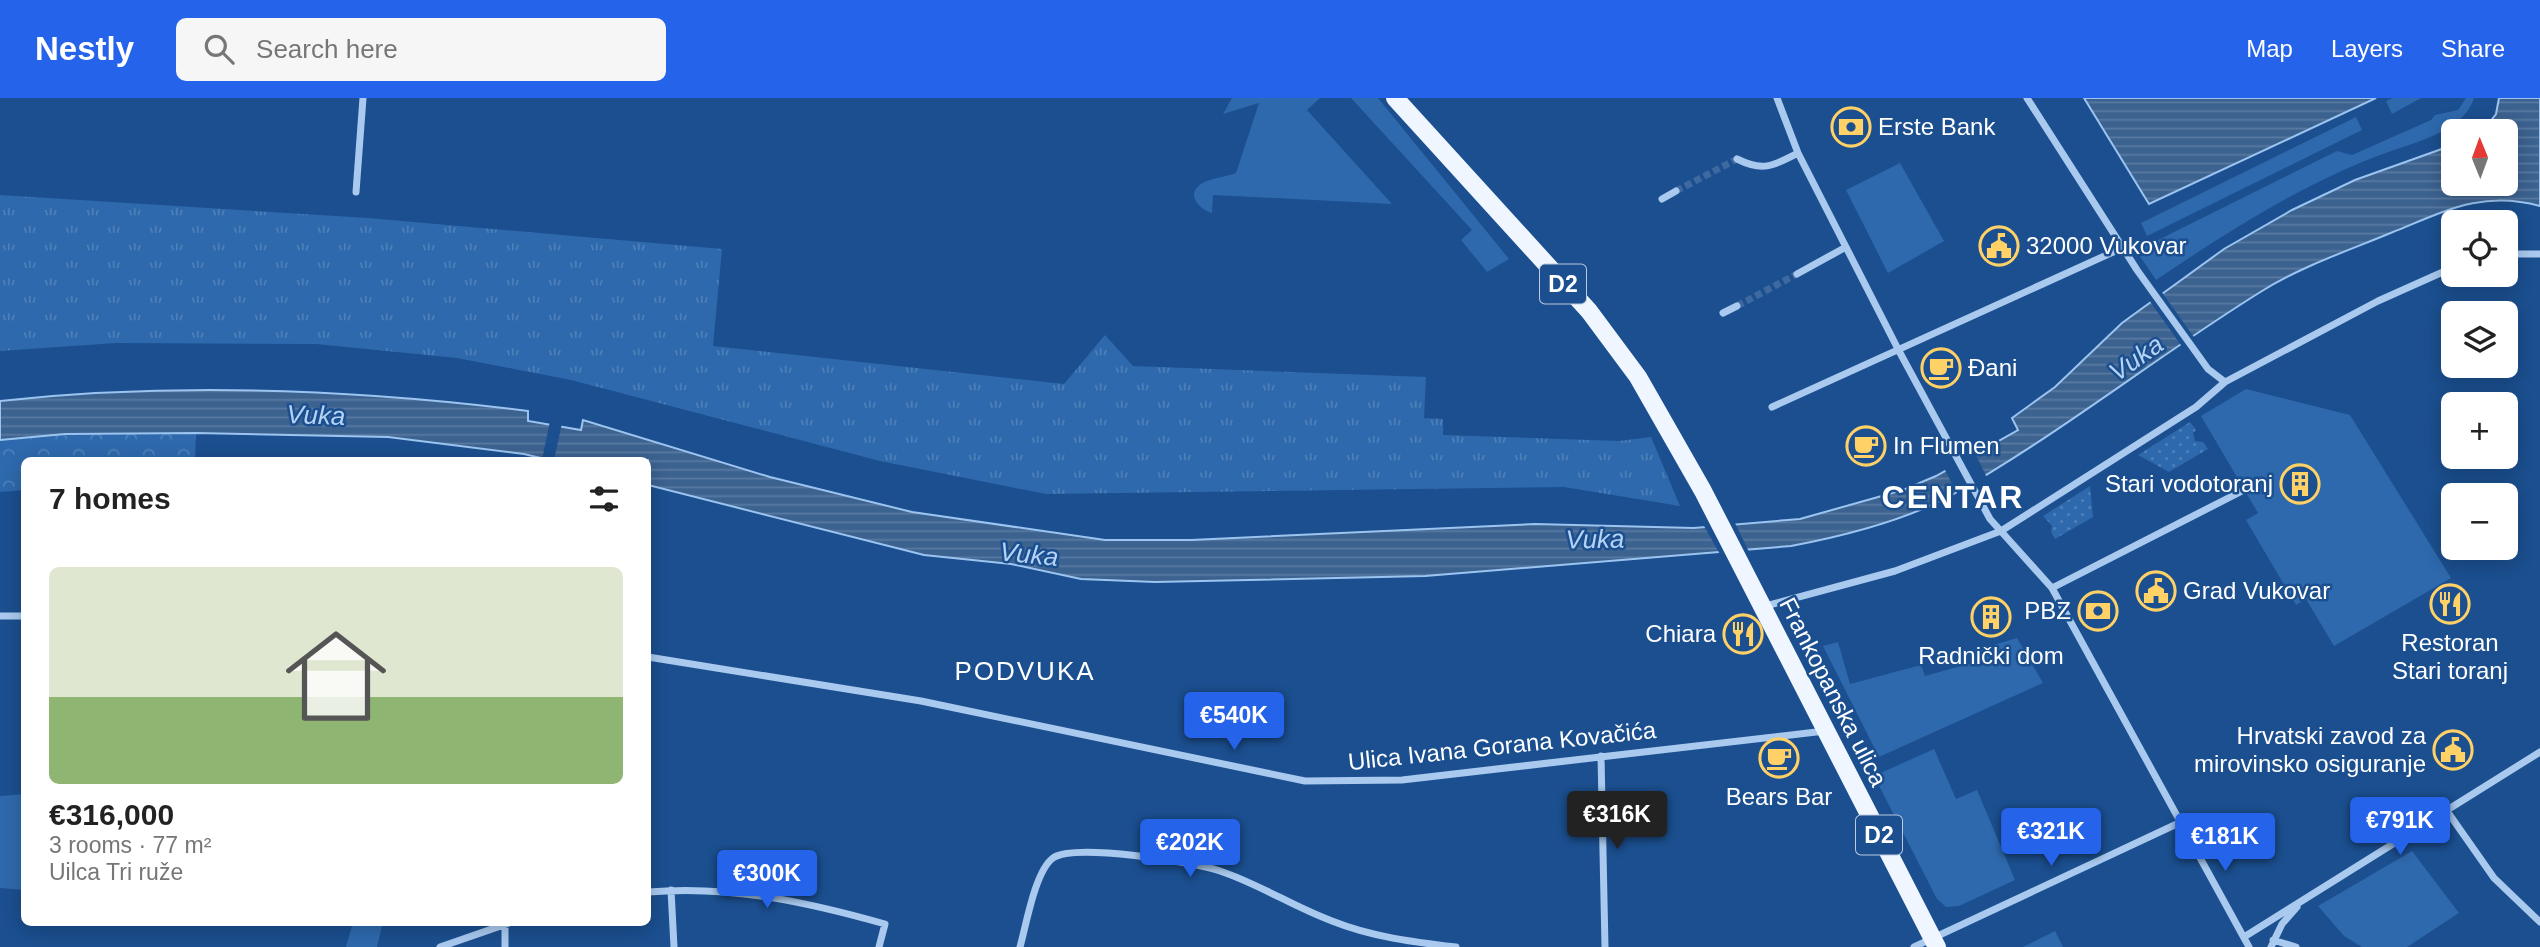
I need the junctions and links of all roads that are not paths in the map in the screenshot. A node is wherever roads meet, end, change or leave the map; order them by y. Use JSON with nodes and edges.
{"nodes":[{"id":1,"x":363,"y":98,"type":"edge"},
{"id":2,"x":1395,"y":98,"type":"edge"},
{"id":3,"x":1777,"y":98,"type":"edge"},
{"id":4,"x":2027,"y":98,"type":"edge"},
{"id":5,"x":1798,"y":153,"type":"junction"},
{"id":6,"x":1737,"y":159,"type":"tunnel mouth"},
{"id":7,"x":1676,"y":191,"type":"tunnel mouth"},
{"id":8,"x":356,"y":192,"type":"dead end"},
{"id":9,"x":1661,"y":199,"type":"dead end"},
{"id":10,"x":1846,"y":247,"type":"junction"},
{"id":11,"x":2122,"y":247,"type":"junction"},
{"id":12,"x":2518,"y":254,"type":"edge"},
{"id":13,"x":2540,"y":254,"type":"edge"},
{"id":14,"x":2441,"y":273,"type":"edge"},
{"id":15,"x":1797,"y":274,"type":"tunnel mouth"},
{"id":16,"x":1737,"y":306,"type":"tunnel mouth"},
{"id":17,"x":1723,"y":313,"type":"dead end"},
{"id":18,"x":1899,"y":351,"type":"junction"},
{"id":19,"x":2225,"y":382,"type":"junction"},
{"id":20,"x":1772,"y":407,"type":"dead end"},
{"id":21,"x":2244,"y":490,"type":"dead end"},
{"id":22,"x":2001,"y":531,"type":"junction"},
{"id":23,"x":2052,"y":588,"type":"junction"},
{"id":24,"x":1762,"y":608,"type":"junction"},
{"id":25,"x":0,"y":616,"type":"edge"},
{"id":26,"x":21,"y":616,"type":"edge"},
{"id":27,"x":651,"y":657,"type":"edge"},
{"id":28,"x":1825,"y":731,"type":"junction"},
{"id":29,"x":2540,"y":752,"type":"edge"},
{"id":30,"x":1601,"y":755,"type":"junction"},
{"id":31,"x":2447,"y":811,"type":"junction"},
{"id":32,"x":2181,"y":822,"type":"junction"},
{"id":33,"x":671,"y":890,"type":"junction"},
{"id":34,"x":651,"y":892,"type":"edge"},
{"id":35,"x":2306,"y":898,"type":"junction"},
{"id":36,"x":2540,"y":922,"type":"edge"},
{"id":37,"x":500,"y":926,"type":"edge"},
{"id":38,"x":508,"y":926,"type":"edge"},
{"id":39,"x":2244,"y":937,"type":"junction"},
{"id":40,"x":1935,"y":943,"type":"edge"},
{"id":41,"x":2272,"y":943,"type":"edge"},
{"id":42,"x":1396,"y":944,"type":"edge"},
{"id":43,"x":440,"y":947,"type":"edge"},
{"id":44,"x":505,"y":947,"type":"edge"},
{"id":45,"x":674,"y":947,"type":"edge"},
{"id":46,"x":879,"y":947,"type":"edge"},
{"id":47,"x":1020,"y":947,"type":"edge"},
{"id":48,"x":1456,"y":947,"type":"edge"},
{"id":49,"x":1605,"y":947,"type":"edge"},
{"id":50,"x":1914,"y":947,"type":"edge"},
{"id":51,"x":2249,"y":947,"type":"edge"},
{"id":52,"x":2296,"y":947,"type":"edge"}],
"edges":[{"from":1,"to":8,"type":"street"},
{"from":2,"to":24,"type":"main road","name":"Frankopanska ulica","number":"D2"},
{"from":3,"to":5,"type":"street"},
{"from":4,"to":11,"type":"street"},
{"from":5,"to":6,"type":"street"},
{"from":5,"to":10,"type":"street"},
{"from":7,"to":9,"type":"street"},
{"from":10,"to":15,"type":"street"},
{"from":10,"to":18,"type":"street"},
{"from":11,"to":18,"type":"street"},
{"from":11,"to":19,"type":"street"},
{"from":12,"to":13,"type":"street"},
{"from":14,"to":19,"type":"street"},
{"from":16,"to":17,"type":"street"},
{"from":18,"to":20,"type":"street"},
{"from":18,"to":22,"type":"street"},
{"from":19,"to":22,"type":"street"},
{"from":21,"to":23,"type":"street"},
{"from":22,"to":23,"type":"street"},
{"from":22,"to":24,"type":"street"},
{"from":23,"to":32,"type":"street"},
{"from":24,"to":28,"type":"main road","name":"Frankopanska ulica","number":"D2"},
{"from":25,"to":26,"type":"street"},
{"from":27,"to":30,"type":"street","name":"Ulica Ivana Gorana Kovačića"},
{"from":28,"to":30,"type":"street","name":"Ulica Ivana Gorana Kovačića"},
{"from":28,"to":40,"type":"main road","name":"Frankopanska ulica","number":"D2"},
{"from":29,"to":31,"type":"street"},
{"from":30,"to":49,"type":"street"},
{"from":31,"to":35,"type":"street"},
{"from":31,"to":36,"type":"street"},
{"from":32,"to":39,"type":"street"},
{"from":32,"to":40,"type":"street"},
{"from":33,"to":34,"type":"street"},
{"from":33,"to":45,"type":"street"},
{"from":33,"to":46,"type":"street"},
{"from":35,"to":39,"type":"street"},
{"from":35,"to":41,"type":"street"},
{"from":37,"to":43,"type":"street"},
{"from":38,"to":44,"type":"street"},
{"from":39,"to":51,"type":"street"},
{"from":40,"to":50,"type":"street"},
{"from":41,"to":52,"type":"street"},
{"from":42,"to":47,"type":"street"},
{"from":42,"to":48,"type":"street"}]}
